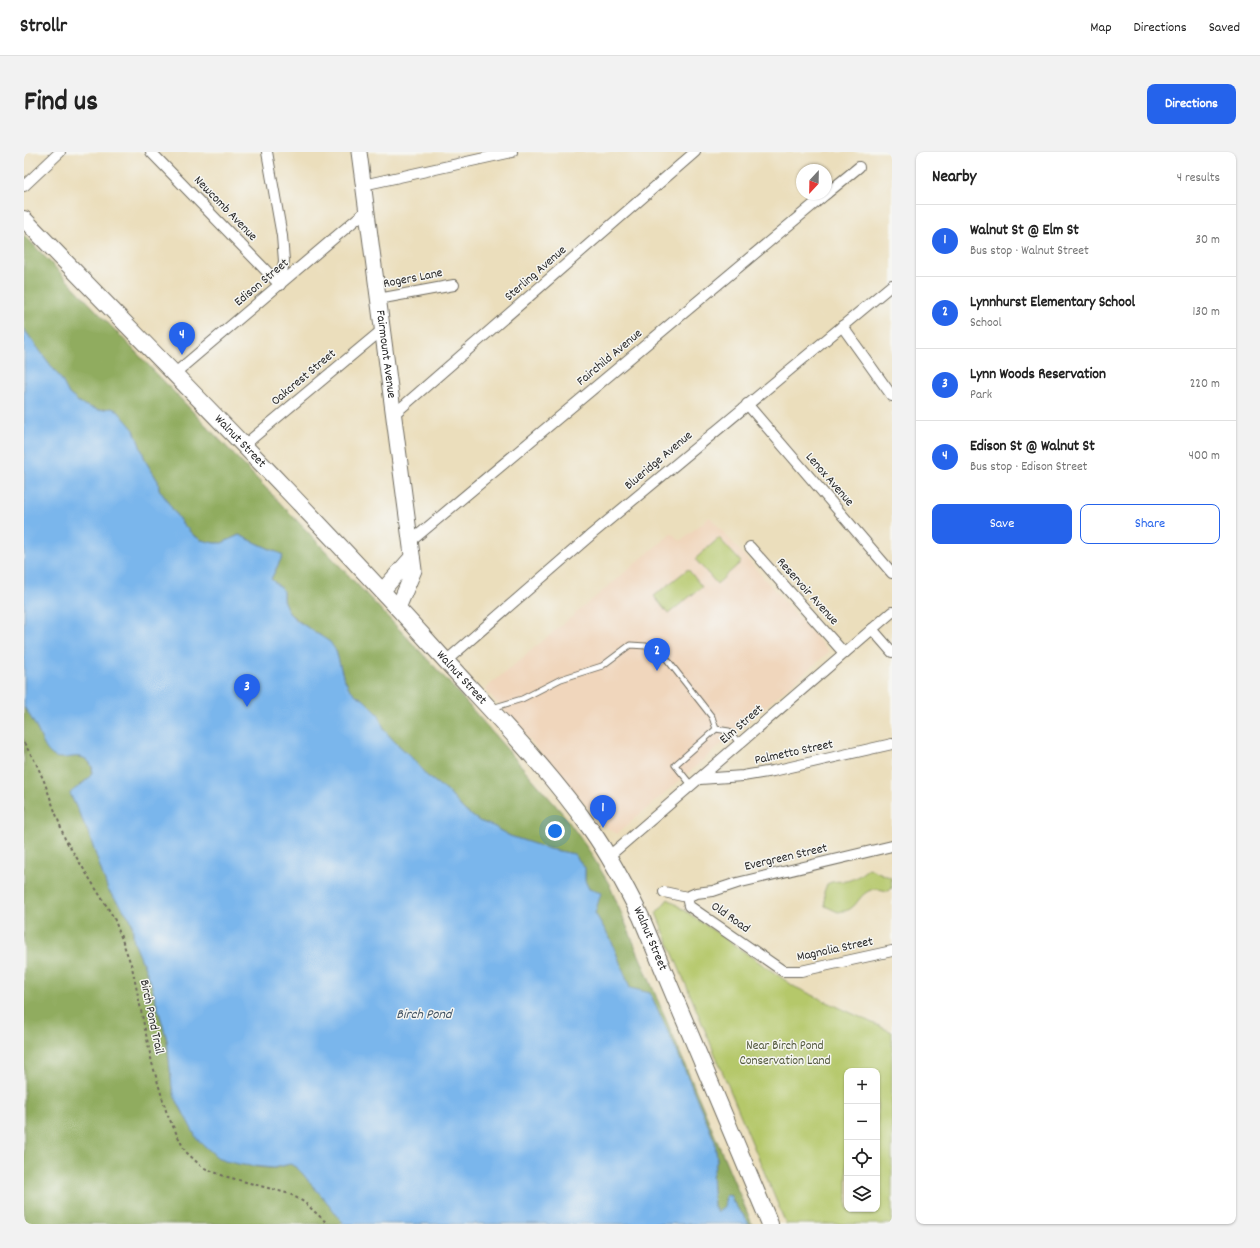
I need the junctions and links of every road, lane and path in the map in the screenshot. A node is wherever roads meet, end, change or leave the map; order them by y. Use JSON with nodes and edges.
{"nodes":[{"id":1,"x":60,"y":152,"type":"edge"},
{"id":2,"x":151,"y":152,"type":"edge"},
{"id":3,"x":267,"y":152,"type":"edge"},
{"id":4,"x":359,"y":152,"type":"edge"},
{"id":5,"x":512,"y":152,"type":"edge"},
{"id":6,"x":695,"y":152,"type":"edge"},
{"id":7,"x":859,"y":166,"type":"dead end"},
{"id":8,"x":363,"y":185,"type":"junction"},
{"id":9,"x":24,"y":186,"type":"edge"},
{"id":10,"x":832,"y":189,"type":"edge"},
{"id":11,"x":819,"y":200,"type":"edge"},
{"id":12,"x":366,"y":211,"type":"junction"},
{"id":13,"x":24,"y":219,"type":"edge"},
{"id":14,"x":280,"y":285,"type":"junction"},
{"id":15,"x":454,"y":285,"type":"dead end"},
{"id":16,"x":892,"y":285,"type":"edge"},
{"id":17,"x":378,"y":299,"type":"junction"},
{"id":18,"x":842,"y":326,"type":"junction"},
{"id":19,"x":382,"y":330,"type":"junction"},
{"id":20,"x":174,"y":374,"type":"junction"},
{"id":21,"x":892,"y":396,"type":"edge"},
{"id":22,"x":747,"y":404,"type":"junction"},
{"id":23,"x":393,"y":415,"type":"junction"},
{"id":24,"x":243,"y":446,"type":"junction"},
{"id":25,"x":410,"y":542,"type":"junction"},
{"id":26,"x":750,"y":547,"type":"dead end"},
{"id":27,"x":412,"y":558,"type":"junction"},
{"id":28,"x":892,"y":573,"type":"edge"},
{"id":29,"x":382,"y":591,"type":"junction"},
{"id":30,"x":398,"y":608,"type":"junction"},
{"id":31,"x":892,"y":612,"type":"edge"},
{"id":32,"x":872,"y":629,"type":"junction"},
{"id":33,"x":892,"y":652,"type":"edge"},
{"id":34,"x":844,"y":653,"type":"junction"},
{"id":35,"x":446,"y":661,"type":"junction"},
{"id":36,"x":490,"y":709,"type":"junction"},
{"id":37,"x":716,"y":729,"type":"junction"},
{"id":38,"x":24,"y":743,"type":"edge"},
{"id":39,"x":740,"y":744,"type":"junction"},
{"id":40,"x":892,"y":744,"type":"edge"},
{"id":41,"x":700,"y":779,"type":"junction"},
{"id":42,"x":692,"y":786,"type":"junction"},
{"id":43,"x":892,"y":846,"type":"edge"},
{"id":44,"x":608,"y":857,"type":"junction"},
{"id":45,"x":664,"y":892,"type":"dead end"},
{"id":46,"x":687,"y":897,"type":"junction"},
{"id":47,"x":892,"y":951,"type":"edge"},
{"id":48,"x":783,"y":971,"type":"joint"},
{"id":49,"x":328,"y":1224,"type":"edge"},
{"id":50,"x":770,"y":1224,"type":"edge"}],
"edges":[{"from":1,"to":9,"type":"street"},
{"from":2,"to":14,"type":"street","name":"Newcomb Avenue"},
{"from":3,"to":14,"type":"street"},
{"from":4,"to":8,"type":"street","name":"Fairmount Avenue"},
{"from":5,"to":8,"type":"street"},
{"from":6,"to":23,"type":"street","name":"Sterling Avenue"},
{"from":7,"to":10,"type":"street","name":"Fairchild Avenue"},
{"from":8,"to":12,"type":"street","name":"Fairmount Avenue"},
{"from":11,"to":25,"type":"street","name":"Fairchild Avenue"},
{"from":12,"to":14,"type":"street","name":"Edison Street"},
{"from":12,"to":17,"type":"street","name":"Fairmount Avenue"},
{"from":13,"to":20,"type":"main road","name":"Walnut Street"},
{"from":14,"to":20,"type":"street","name":"Edison Street"},
{"from":15,"to":17,"type":"street","name":"Rogers Lane"},
{"from":16,"to":18,"type":"street","name":"Blueridge Avenue"},
{"from":17,"to":19,"type":"street","name":"Fairmount Avenue"},
{"from":18,"to":21,"type":"street"},
{"from":18,"to":22,"type":"street","name":"Blueridge Avenue"},
{"from":19,"to":23,"type":"street","name":"Fairmount Avenue"},
{"from":19,"to":24,"type":"street","name":"Oakcrest Street"},
{"from":20,"to":24,"type":"main road","name":"Walnut Street"},
{"from":22,"to":28,"type":"street","name":"Lenox Avenue"},
{"from":22,"to":35,"type":"street","name":"Blueridge Avenue"},
{"from":23,"to":25,"type":"street","name":"Fairmount Avenue"},
{"from":24,"to":29,"type":"main road","name":"Walnut Street"},
{"from":25,"to":27,"type":"street","name":"Fairmount Avenue"},
{"from":26,"to":34,"type":"street","name":"Reservoir Avenue"},
{"from":27,"to":29,"type":"street"},
{"from":27,"to":30,"type":"street","name":"Fairmount Avenue"},
{"from":29,"to":30,"type":"main road","name":"Walnut Street"},
{"from":30,"to":35,"type":"main road","name":"Walnut Street"},
{"from":31,"to":32,"type":"street","name":"Elm Street"},
{"from":32,"to":33,"type":"street"},
{"from":32,"to":34,"type":"street","name":"Elm Street"},
{"from":34,"to":39,"type":"street","name":"Elm Street"},
{"from":35,"to":36,"type":"main road","name":"Walnut Street"},
{"from":36,"to":37,"type":"lane"},
{"from":36,"to":44,"type":"main road","name":"Walnut Street"},
{"from":37,"to":39,"type":"lane"},
{"from":37,"to":42,"type":"lane"},
{"from":38,"to":49,"type":"path","name":"Birch Pond Trail"},
{"from":39,"to":41,"type":"street","name":"Elm Street"},
{"from":40,"to":41,"type":"street","name":"Palmetto Street"},
{"from":41,"to":42,"type":"street","name":"Elm Street"},
{"from":42,"to":44,"type":"street","name":"Elm Street"},
{"from":43,"to":46,"type":"street","name":"Evergreen Street"},
{"from":44,"to":50,"type":"main road","name":"Walnut Street"},
{"from":45,"to":46,"type":"street"},
{"from":46,"to":48,"type":"street","name":"Old Road"},
{"from":47,"to":48,"type":"street","name":"Magnolia Street"}]}
